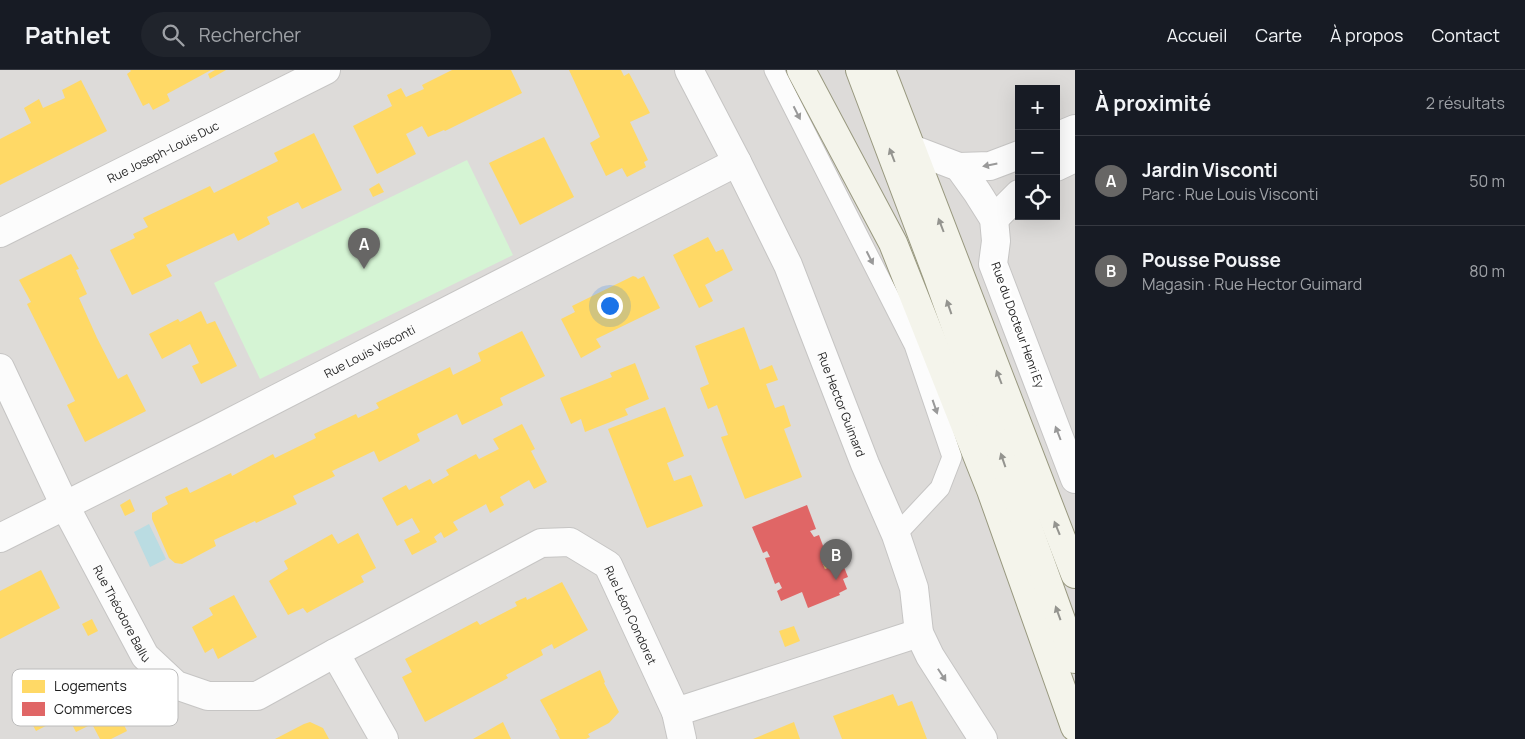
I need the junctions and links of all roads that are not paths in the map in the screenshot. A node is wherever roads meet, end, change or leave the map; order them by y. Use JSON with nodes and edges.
{"nodes":[{"id":1,"x":326,"y":70,"type":"edge"},
{"id":2,"x":689,"y":70,"type":"edge"},
{"id":3,"x":774,"y":70,"type":"edge"},
{"id":4,"x":801,"y":70,"type":"edge"},
{"id":5,"x":860,"y":70,"type":"edge"},
{"id":6,"x":881,"y":70,"type":"edge"},
{"id":7,"x":1075,"y":129,"type":"edge"},
{"id":8,"x":1060,"y":135,"type":"edge"},
{"id":9,"x":912,"y":149,"type":"junction"},
{"id":10,"x":1015,"y":157,"type":"edge"},
{"id":11,"x":1075,"y":158,"type":"edge"},
{"id":12,"x":737,"y":162,"type":"junction"},
{"id":13,"x":1060,"y":165,"type":"edge"},
{"id":14,"x":959,"y":167,"type":"junction"},
{"id":15,"x":1015,"y":198,"type":"edge"},
{"id":16,"x":994,"y":219,"type":"junction"},
{"id":17,"x":0,"y":233,"type":"edge"},
{"id":18,"x":0,"y":368,"type":"edge"},
{"id":19,"x":1075,"y":479,"type":"edge"},
{"id":20,"x":66,"y":506,"type":"junction"},
{"id":21,"x":896,"y":535,"type":"junction"},
{"id":22,"x":0,"y":538,"type":"edge"},
{"id":23,"x":1075,"y":574,"type":"edge"},
{"id":24,"x":919,"y":633,"type":"junction"},
{"id":25,"x":336,"y":653,"type":"junction"},
{"id":26,"x":1062,"y":659,"type":"edge"},
{"id":27,"x":159,"y":669,"type":"edge"},
{"id":28,"x":178,"y":686,"type":"edge"},
{"id":29,"x":676,"y":712,"type":"junction"},
{"id":30,"x":1075,"y":727,"type":"edge"},
{"id":31,"x":384,"y":739,"type":"edge"},
{"id":32,"x":682,"y":739,"type":"edge"},
{"id":33,"x":983,"y":739,"type":"edge"},
{"id":34,"x":1062,"y":739,"type":"edge"}],
"edges":[{"from":1,"to":17,"type":"street","name":"Rue Joseph-Louis Duc"},
{"from":2,"to":12,"type":"street","name":"Rue Hector Guimard"},
{"from":3,"to":21,"type":"lane","one_way":true},
{"from":4,"to":26,"type":"main road"},
{"from":26,"to":5,"type":"main road","one_way":true},
{"from":6,"to":9,"type":"main road"},
{"from":7,"to":8,"type":"street"},
{"from":9,"to":14,"type":"street"},
{"from":23,"to":9,"type":"main road","one_way":true},
{"from":10,"to":14,"type":"street","one_way":true},
{"from":11,"to":13,"type":"street"},
{"from":12,"to":20,"type":"street","name":"Rue Louis Visconti"},
{"from":12,"to":21,"type":"street","name":"Rue Hector Guimard"},
{"from":14,"to":16,"type":"street","name":"Rue du Docteur Henri Ey"},
{"from":15,"to":16,"type":"street"},
{"from":19,"to":16,"type":"street","name":"Rue du Docteur Henri Ey","one_way":true},
{"from":18,"to":20,"type":"street","name":"Rue Théodore Ballu"},
{"from":20,"to":22,"type":"street","name":"Rue Louis Visconti"},
{"from":20,"to":27,"type":"street","name":"Rue Théodore Ballu"},
{"from":21,"to":24,"type":"street","name":"Rue Hector Guimard"},
{"from":24,"to":29,"type":"street"},
{"from":24,"to":33,"type":"street","name":"Rue Hector Guimard","one_way":true},
{"from":25,"to":28,"type":"street","name":"Rue Théodore Ballu"},
{"from":25,"to":29,"type":"street","name":"Rue Léon Condoret"},
{"from":25,"to":31,"type":"street"},
{"from":26,"to":30,"type":"main road"},
{"from":26,"to":34,"type":"main road"},
{"from":29,"to":32,"type":"street"}]}
